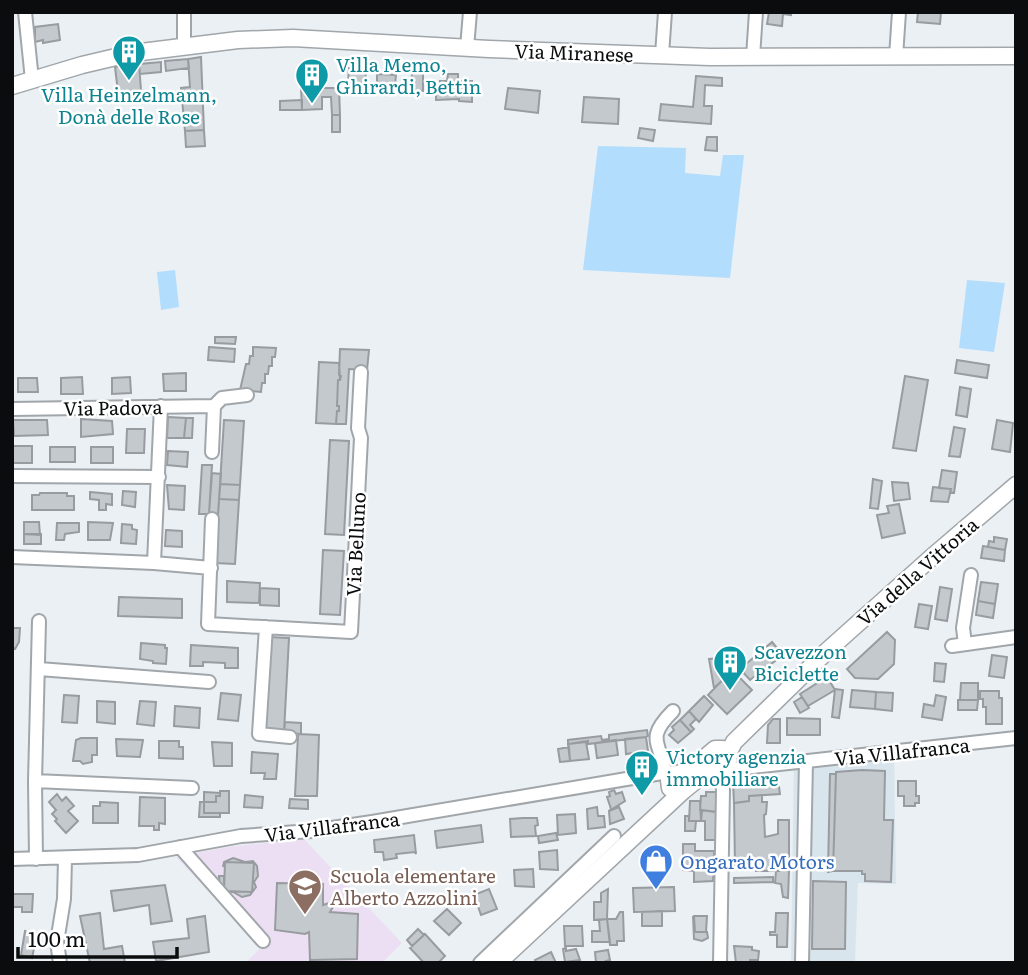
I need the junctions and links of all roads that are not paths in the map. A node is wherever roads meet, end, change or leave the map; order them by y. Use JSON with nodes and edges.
{"nodes":[{"id":1,"x":25,"y":12,"type":"edge"},
{"id":2,"x":184,"y":12,"type":"edge"},
{"id":3,"x":470,"y":12,"type":"edge"},
{"id":4,"x":665,"y":12,"type":"edge"},
{"id":5,"x":756,"y":12,"type":"edge"},
{"id":6,"x":898,"y":12,"type":"edge"},
{"id":7,"x":184,"y":46,"type":"junction"},
{"id":8,"x":467,"y":48,"type":"junction"},
{"id":9,"x":662,"y":55,"type":"junction"},
{"id":10,"x":1016,"y":56,"type":"edge"},
{"id":11,"x":753,"y":57,"type":"junction"},
{"id":12,"x":896,"y":57,"type":"junction"},
{"id":13,"x":32,"y":80,"type":"junction"},
{"id":14,"x":12,"y":86,"type":"edge"},
{"id":15,"x":361,"y":372,"type":"dead end"},
{"id":16,"x":247,"y":395,"type":"dead end"},
{"id":17,"x":161,"y":406,"type":"junction"},
{"id":18,"x":214,"y":406,"type":"junction"},
{"id":19,"x":12,"y":409,"type":"edge"},
{"id":20,"x":212,"y":453,"type":"dead end"},
{"id":21,"x":12,"y":476,"type":"edge"},
{"id":22,"x":159,"y":477,"type":"junction"},
{"id":23,"x":1016,"y":485,"type":"edge"},
{"id":24,"x":212,"y":519,"type":"dead end"},
{"id":25,"x":12,"y":557,"type":"edge"},
{"id":26,"x":155,"y":563,"type":"junction"},
{"id":27,"x":211,"y":568,"type":"junction"},
{"id":28,"x":971,"y":575,"type":"dead end"},
{"id":29,"x":39,"y":621,"type":"dead end"},
{"id":30,"x":266,"y":627,"type":"junction"},
{"id":31,"x":1016,"y":637,"type":"edge"},
{"id":32,"x":39,"y":669,"type":"junction"},
{"id":33,"x":209,"y":682,"type":"dead end"},
{"id":34,"x":673,"y":711,"type":"dead end"},
{"id":35,"x":290,"y":737,"type":"dead end"},
{"id":36,"x":1016,"y":738,"type":"edge"},
{"id":37,"x":724,"y":754,"type":"junction"},
{"id":38,"x":806,"y":761,"type":"junction"},
{"id":39,"x":746,"y":767,"type":"junction"},
{"id":40,"x":716,"y":771,"type":"junction"},
{"id":41,"x":35,"y":781,"type":"junction"},
{"id":42,"x":673,"y":782,"type":"junction"},
{"id":43,"x":192,"y":788,"type":"dead end"},
{"id":44,"x":620,"y":840,"type":"junction"},
{"id":45,"x":180,"y":847,"type":"junction"},
{"id":46,"x":12,"y":859,"type":"edge"},
{"id":47,"x":36,"y":859,"type":"junction"},
{"id":48,"x":65,"y":859,"type":"junction"},
{"id":49,"x":263,"y":941,"type":"dead end"},
{"id":50,"x":60,"y":963,"type":"edge"},
{"id":51,"x":480,"y":963,"type":"edge"},
{"id":52,"x":498,"y":963,"type":"edge"},
{"id":53,"x":720,"y":963,"type":"edge"},
{"id":54,"x":803,"y":963,"type":"edge"}],
"edges":[{"from":1,"to":13,"type":"street"},
{"from":2,"to":7,"type":"street"},
{"from":3,"to":8,"type":"street"},
{"from":4,"to":9,"type":"street"},
{"from":5,"to":11,"type":"street"},
{"from":6,"to":12,"type":"street"},
{"from":7,"to":8,"type":"main road","name":"Via Miranese"},
{"from":7,"to":13,"type":"main road","name":"Via Miranese"},
{"from":8,"to":9,"type":"main road","name":"Via Miranese"},
{"from":9,"to":11,"type":"main road","name":"Via Miranese"},
{"from":10,"to":12,"type":"main road","name":"Via Miranese"},
{"from":11,"to":12,"type":"main road","name":"Via Miranese"},
{"from":13,"to":14,"type":"main road","name":"Via Miranese"},
{"from":15,"to":30,"type":"street","name":"Via Belluno"},
{"from":16,"to":18,"type":"street","name":"Via Padova"},
{"from":17,"to":18,"type":"street","name":"Via Padova"},
{"from":17,"to":19,"type":"street","name":"Via Padova"},
{"from":17,"to":22,"type":"street"},
{"from":18,"to":20,"type":"street"},
{"from":21,"to":22,"type":"street"},
{"from":22,"to":26,"type":"street"},
{"from":23,"to":37,"type":"main road","name":"Via della Vittoria"},
{"from":24,"to":27,"type":"street"},
{"from":25,"to":26,"type":"street"},
{"from":26,"to":27,"type":"street"},
{"from":27,"to":30,"type":"street","name":"Via Belluno"},
{"from":28,"to":31,"type":"street"},
{"from":29,"to":32,"type":"street"},
{"from":30,"to":35,"type":"street"},
{"from":32,"to":33,"type":"street"},
{"from":32,"to":41,"type":"street"},
{"from":34,"to":42,"type":"street"},
{"from":36,"to":38,"type":"street","name":"Via Villafranca"},
{"from":37,"to":39,"type":"street"},
{"from":37,"to":40,"type":"main road","name":"Via della Vittoria"},
{"from":37,"to":42,"type":"main road","name":"Via della Vittoria"},
{"from":38,"to":39,"type":"street","name":"Via Villafranca"},
{"from":38,"to":54,"type":"street"},
{"from":39,"to":40,"type":"street","name":"Via Villafranca"},
{"from":40,"to":42,"type":"main road","name":"Via della Vittoria"},
{"from":40,"to":53,"type":"street"},
{"from":41,"to":43,"type":"street"},
{"from":41,"to":47,"type":"street"},
{"from":42,"to":44,"type":"main road","name":"Via della Vittoria"},
{"from":42,"to":45,"type":"street","name":"Via Villafranca"},
{"from":44,"to":51,"type":"street"},
{"from":44,"to":52,"type":"main road","name":"Via della Vittoria"},
{"from":45,"to":48,"type":"street","name":"Via Villafranca"},
{"from":45,"to":49,"type":"street"},
{"from":46,"to":47,"type":"street","name":"Via Villafranca"},
{"from":47,"to":48,"type":"street","name":"Via Villafranca"},
{"from":48,"to":50,"type":"street"}]}
